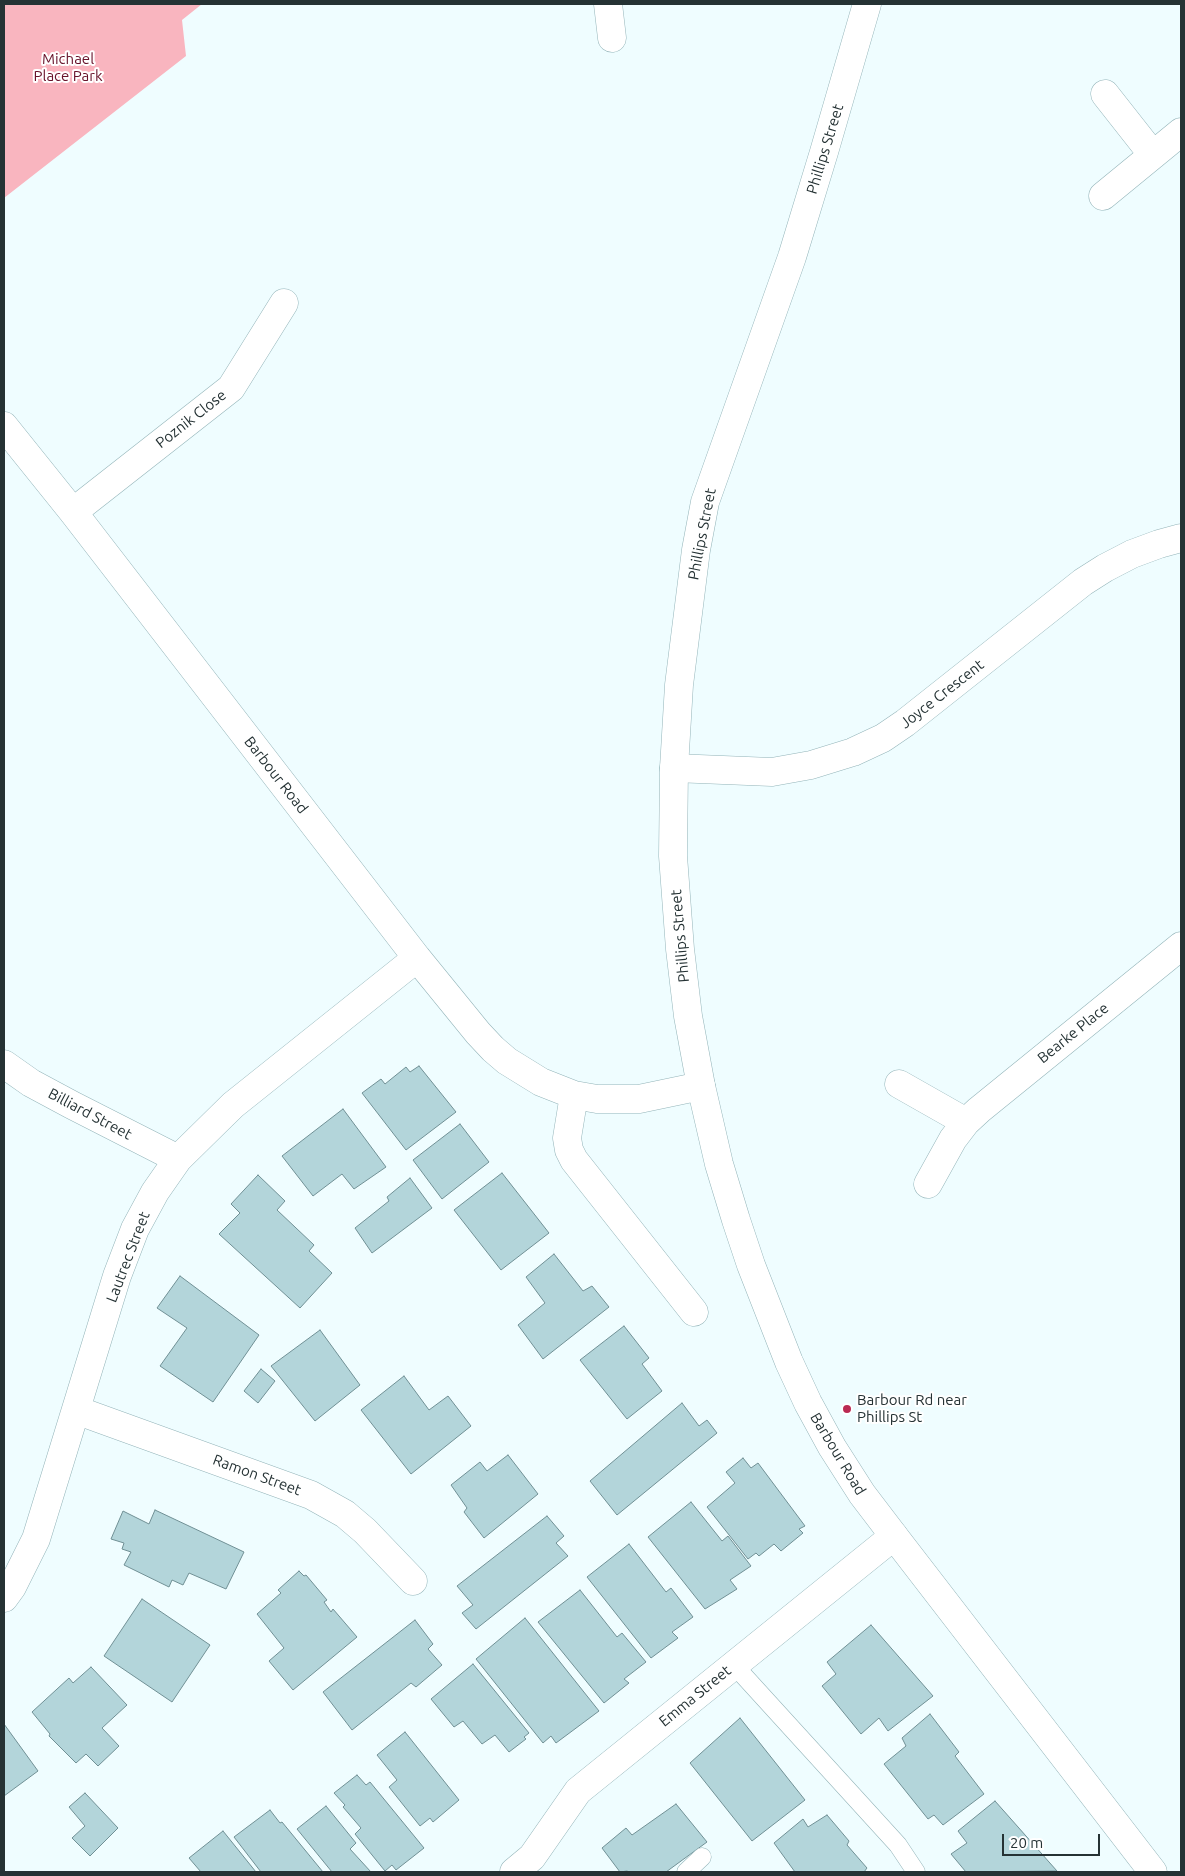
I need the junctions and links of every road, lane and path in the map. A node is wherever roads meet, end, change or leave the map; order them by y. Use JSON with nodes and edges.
{"nodes":[{"id":1,"x":608,"y":4,"type":"edge"},
{"id":2,"x":867,"y":4,"type":"edge"},
{"id":3,"x":612,"y":38,"type":"dead end"},
{"id":4,"x":1105,"y":94,"type":"dead end"},
{"id":5,"x":1181,"y":132,"type":"edge"},
{"id":6,"x":1153,"y":155,"type":"junction"},
{"id":7,"x":1103,"y":196,"type":"dead end"},
{"id":8,"x":284,"y":304,"type":"dead end"},
{"id":9,"x":4,"y":426,"type":"edge"},
{"id":10,"x":73,"y":512,"type":"junction"},
{"id":11,"x":1181,"y":538,"type":"edge"},
{"id":12,"x":674,"y":768,"type":"junction"},
{"id":13,"x":1181,"y":946,"type":"edge"},
{"id":14,"x":417,"y":958,"type":"junction"},
{"id":15,"x":4,"y":1064,"type":"edge"},
{"id":16,"x":899,"y":1084,"type":"dead end"},
{"id":17,"x":701,"y":1086,"type":"junction"},
{"id":18,"x":574,"y":1095,"type":"junction"},
{"id":19,"x":966,"y":1122,"type":"junction"},
{"id":20,"x":178,"y":1160,"type":"junction"},
{"id":21,"x":928,"y":1184,"type":"dead end"},
{"id":22,"x":694,"y":1312,"type":"dead end"},
{"id":23,"x":76,"y":1410,"type":"junction"},
{"id":24,"x":894,"y":1536,"type":"junction"},
{"id":25,"x":413,"y":1581,"type":"dead end"},
{"id":26,"x":4,"y":1598,"type":"edge"},
{"id":27,"x":734,"y":1665,"type":"junction"},
{"id":28,"x":702,"y":1857,"type":"dead end"},
{"id":29,"x":514,"y":1872,"type":"edge"},
{"id":30,"x":686,"y":1872,"type":"edge"},
{"id":31,"x":916,"y":1872,"type":"edge"},
{"id":32,"x":1153,"y":1872,"type":"edge"}],
"edges":[{"from":1,"to":3,"type":"street"},
{"from":2,"to":12,"type":"street","name":"Phillips Street"},
{"from":4,"to":6,"type":"street"},
{"from":5,"to":6,"type":"street"},
{"from":6,"to":7,"type":"street"},
{"from":8,"to":10,"type":"street","name":"Poznik Close"},
{"from":9,"to":10,"type":"street","name":"Barbour Road"},
{"from":10,"to":14,"type":"street","name":"Barbour Road"},
{"from":11,"to":12,"type":"street","name":"Joyce Crescent"},
{"from":12,"to":17,"type":"street","name":"Phillips Street"},
{"from":13,"to":19,"type":"street","name":"Bearke Place"},
{"from":14,"to":18,"type":"street","name":"Barbour Road"},
{"from":14,"to":20,"type":"street","name":"Lautrec Street"},
{"from":15,"to":20,"type":"street","name":"Billiard Street"},
{"from":16,"to":19,"type":"street"},
{"from":17,"to":18,"type":"street","name":"Barbour Road"},
{"from":17,"to":24,"type":"street","name":"Barbour Road"},
{"from":18,"to":22,"type":"street"},
{"from":19,"to":21,"type":"street","name":"Bearke Place"},
{"from":20,"to":23,"type":"street","name":"Lautrec Street"},
{"from":23,"to":25,"type":"street","name":"Ramon Street"},
{"from":23,"to":26,"type":"street","name":"Lautrec Street"},
{"from":24,"to":27,"type":"street","name":"Emma Street"},
{"from":24,"to":32,"type":"street","name":"Barbour Road"},
{"from":27,"to":29,"type":"street","name":"Emma Street"},
{"from":27,"to":31,"type":"lane"},
{"from":28,"to":30,"type":"lane"}]}
